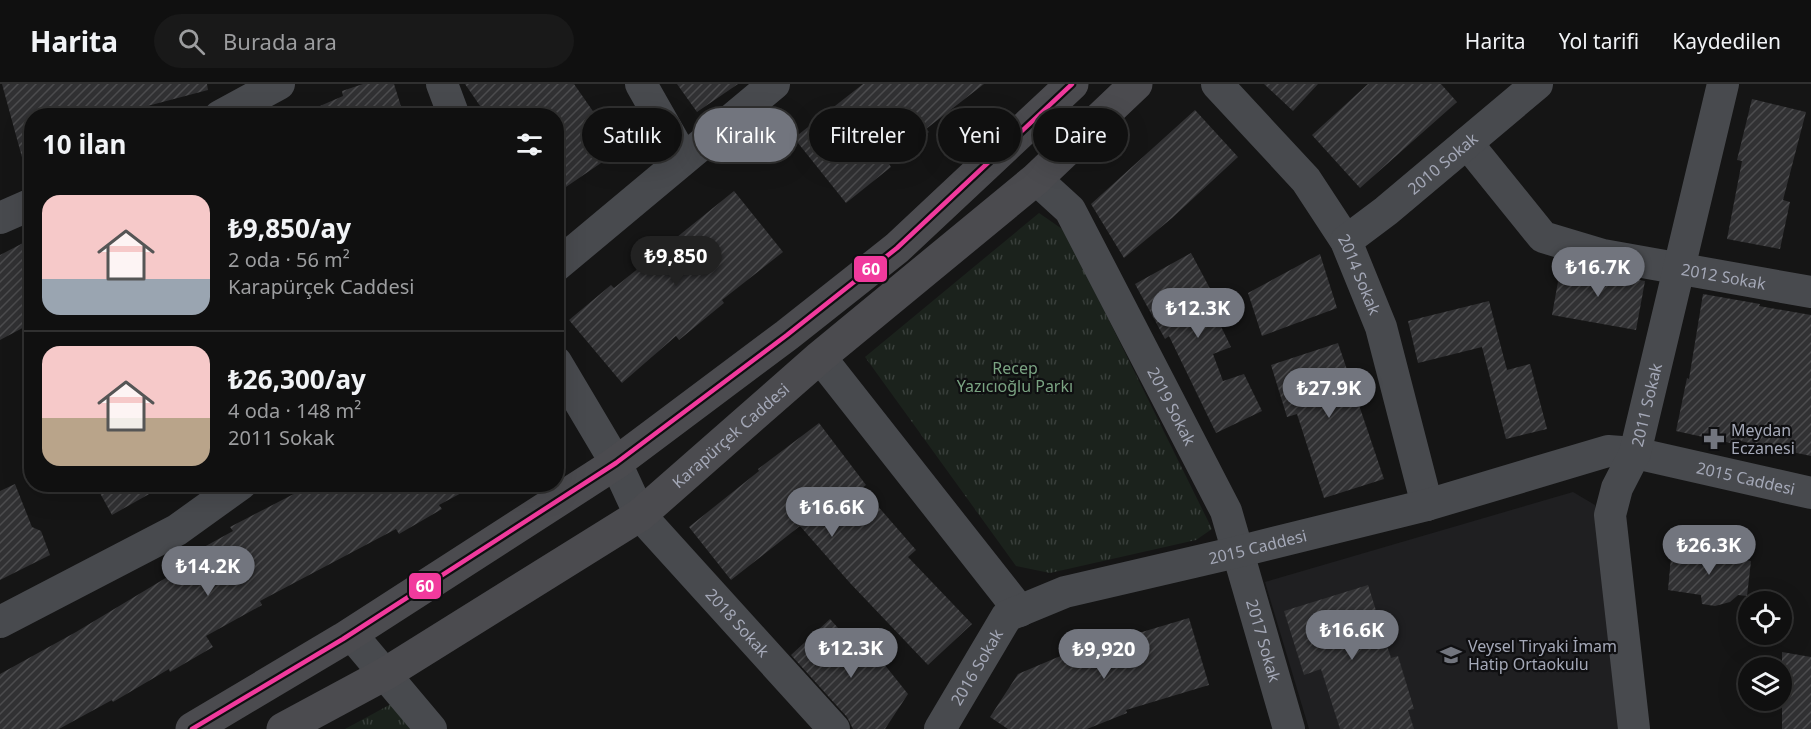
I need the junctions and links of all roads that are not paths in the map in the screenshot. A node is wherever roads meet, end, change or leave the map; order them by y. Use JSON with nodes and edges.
{"nodes":[{"id":1,"x":279,"y":84,"type":"edge"},
{"id":2,"x":442,"y":84,"type":"edge"},
{"id":3,"x":641,"y":84,"type":"edge"},
{"id":4,"x":774,"y":84,"type":"edge"},
{"id":5,"x":1072,"y":84,"type":"edge"},
{"id":6,"x":1136,"y":84,"type":"edge"},
{"id":7,"x":1217,"y":84,"type":"edge"},
{"id":8,"x":1537,"y":84,"type":"edge"},
{"id":9,"x":1723,"y":84,"type":"edge"},
{"id":10,"x":235,"y":108,"type":"edge"},
{"id":11,"x":451,"y":108,"type":"edge"},
{"id":12,"x":1467,"y":143,"type":"junction"},
{"id":13,"x":683,"y":158,"type":"junction"},
{"id":14,"x":1036,"y":179,"type":"junction"},
{"id":15,"x":24,"y":208,"type":"edge"},
{"id":16,"x":0,"y":218,"type":"edge"},
{"id":17,"x":1346,"y":241,"type":"junction"},
{"id":18,"x":564,"y":259,"type":"edge"},
{"id":19,"x":1680,"y":268,"type":"junction"},
{"id":20,"x":1811,"y":292,"type":"edge"},
{"id":21,"x":820,"y":357,"type":"junction"},
{"id":22,"x":564,"y":375,"type":"edge"},
{"id":23,"x":1635,"y":453,"type":"junction"},
{"id":24,"x":616,"y":463,"type":"junction"},
{"id":25,"x":230,"y":492,"type":"edge"},
{"id":26,"x":1811,"y":493,"type":"edge"},
{"id":27,"x":1427,"y":505,"type":"junction"},
{"id":28,"x":640,"y":515,"type":"junction"},
{"id":29,"x":1237,"y":552,"type":"junction"},
{"id":30,"x":1020,"y":611,"type":"junction"},
{"id":31,"x":0,"y":622,"type":"edge"},
{"id":32,"x":351,"y":634,"type":"junction"},
{"id":33,"x":385,"y":674,"type":"junction"},
{"id":34,"x":192,"y":729,"type":"edge"},
{"id":35,"x":283,"y":729,"type":"edge"},
{"id":36,"x":431,"y":729,"type":"edge"},
{"id":37,"x":834,"y":729,"type":"edge"},
{"id":38,"x":940,"y":729,"type":"edge"},
{"id":39,"x":1289,"y":729,"type":"edge"},
{"id":40,"x":1634,"y":729,"type":"edge"}],
"edges":[{"from":1,"to":10,"type":"street"},
{"from":2,"to":11,"type":"street"},
{"from":3,"to":13,"type":"street"},
{"from":4,"to":13,"type":"street"},
{"from":5,"to":24,"type":"main road"},
{"from":6,"to":14,"type":"main road","name":"Karapürçek Caddesi"},
{"from":7,"to":17,"type":"street","name":"2014 Sokak"},
{"from":8,"to":12,"type":"street","name":"2010 Sokak"},
{"from":9,"to":19,"type":"street","name":"2011 Sokak"},
{"from":12,"to":17,"type":"street","name":"2010 Sokak"},
{"from":12,"to":19,"type":"street","name":"2012 Sokak"},
{"from":13,"to":18,"type":"street"},
{"from":14,"to":21,"type":"main road","name":"Karapürçek Caddesi"},
{"from":14,"to":29,"type":"street","name":"2019 Sokak"},
{"from":15,"to":16,"type":"street"},
{"from":17,"to":27,"type":"street","name":"2014 Sokak"},
{"from":19,"to":20,"type":"street","name":"2012 Sokak"},
{"from":19,"to":23,"type":"street","name":"2011 Sokak"},
{"from":21,"to":28,"type":"main road","name":"Karapürçek Caddesi"},
{"from":21,"to":30,"type":"street"},
{"from":22,"to":24,"type":"street","name":"2018 Sokak"},
{"from":23,"to":26,"type":"street","name":"2015 Caddesi"},
{"from":23,"to":27,"type":"street","name":"2015 Caddesi"},
{"from":23,"to":40,"type":"street","name":"2011 Sokak"},
{"from":24,"to":28,"type":"street","name":"2018 Sokak"},
{"from":24,"to":32,"type":"main road"},
{"from":25,"to":31,"type":"street"},
{"from":27,"to":29,"type":"street","name":"2015 Caddesi"},
{"from":28,"to":33,"type":"main road","name":"Karapürçek Caddesi"},
{"from":28,"to":37,"type":"street","name":"2018 Sokak"},
{"from":29,"to":30,"type":"street","name":"2015 Caddesi"},
{"from":29,"to":39,"type":"street","name":"2017 Sokak"},
{"from":30,"to":38,"type":"street","name":"2016 Sokak"},
{"from":32,"to":33,"type":"street"},
{"from":32,"to":34,"type":"main road"},
{"from":33,"to":35,"type":"main road","name":"Karapürçek Caddesi"},
{"from":33,"to":36,"type":"street"}]}
